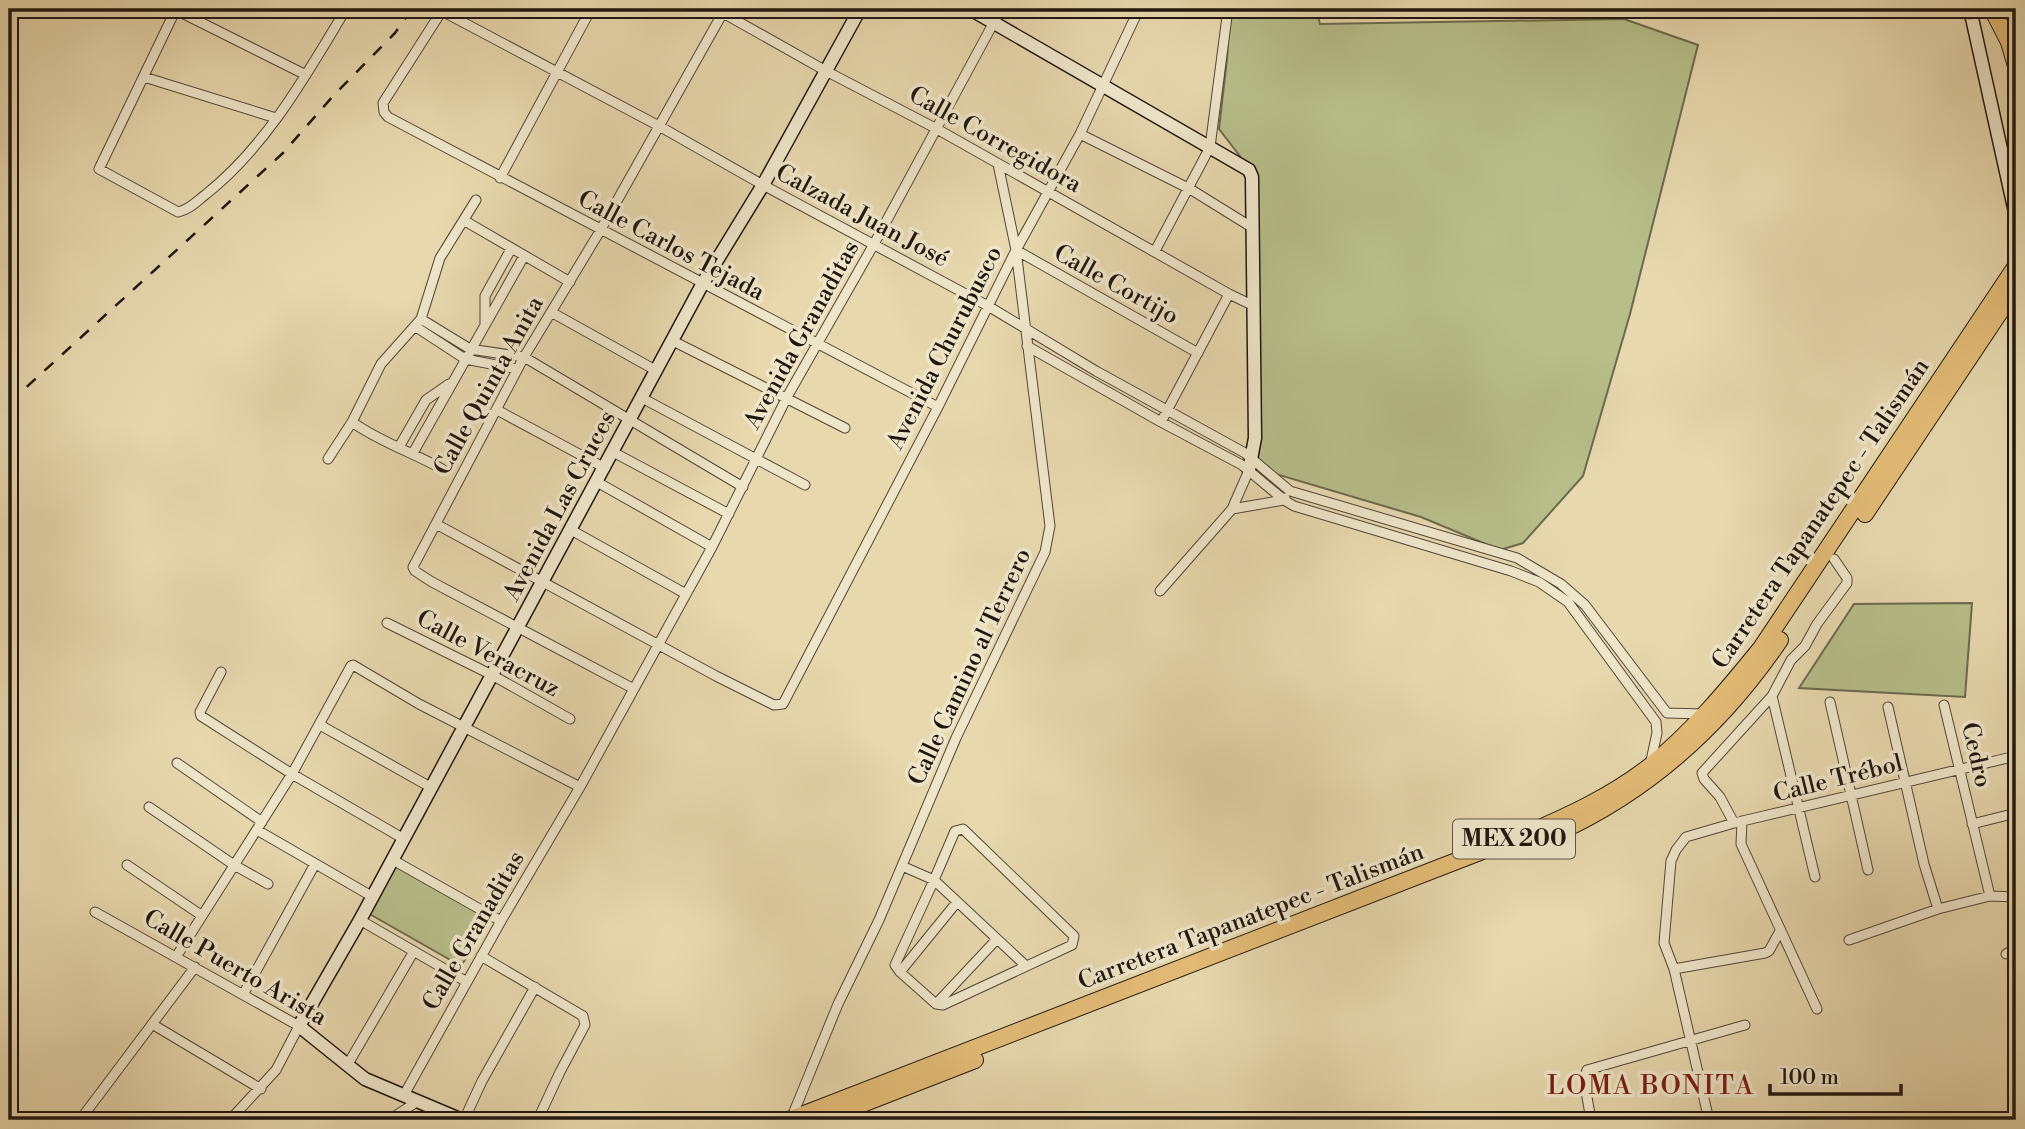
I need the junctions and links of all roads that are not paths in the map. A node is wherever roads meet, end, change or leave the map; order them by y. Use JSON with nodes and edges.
{"nodes":[{"id":1,"x":175,"y":9,"type":"edge"},
{"id":2,"x":346,"y":9,"type":"edge"},
{"id":3,"x":591,"y":9,"type":"edge"},
{"id":4,"x":860,"y":9,"type":"edge"},
{"id":5,"x":970,"y":9,"type":"edge"},
{"id":6,"x":1000,"y":9,"type":"edge"},
{"id":7,"x":1139,"y":9,"type":"edge"},
{"id":8,"x":1228,"y":9,"type":"edge"},
{"id":9,"x":1992,"y":9,"type":"edge"},
{"id":10,"x":441,"y":10,"type":"edge"},
{"id":11,"x":721,"y":10,"type":"edge"},
{"id":12,"x":1972,"y":10,"type":"edge"},
{"id":13,"x":993,"y":23,"type":"junction"},
{"id":14,"x":2016,"y":66,"type":"edge"},
{"id":15,"x":826,"y":71,"type":"junction"},
{"id":16,"x":556,"y":72,"type":"junction"},
{"id":17,"x":306,"y":75,"type":"junction"},
{"id":18,"x":144,"y":77,"type":"junction"},
{"id":19,"x":1101,"y":86,"type":"junction"},
{"id":20,"x":276,"y":118,"type":"junction"},
{"id":21,"x":659,"y":126,"type":"junction"},
{"id":22,"x":937,"y":129,"type":"junction"},
{"id":23,"x":1080,"y":134,"type":"junction"},
{"id":24,"x":1210,"y":147,"type":"junction"},
{"id":25,"x":998,"y":164,"type":"junction"},
{"id":26,"x":499,"y":178,"type":"junction"},
{"id":27,"x":763,"y":185,"type":"junction"},
{"id":28,"x":1190,"y":189,"type":"junction"},
{"id":29,"x":1050,"y":192,"type":"junction"},
{"id":30,"x":476,"y":200,"type":"dead end"},
{"id":31,"x":2016,"y":217,"type":"edge"},
{"id":32,"x":465,"y":221,"type":"junction"},
{"id":33,"x":1254,"y":228,"type":"junction"},
{"id":34,"x":600,"y":231,"type":"junction"},
{"id":35,"x":874,"y":244,"type":"junction"},
{"id":36,"x":511,"y":249,"type":"junction"},
{"id":37,"x":1016,"y":250,"type":"junction"},
{"id":38,"x":1155,"y":251,"type":"junction"},
{"id":39,"x":524,"y":256,"type":"junction"},
{"id":40,"x":2016,"y":266,"type":"edge"},
{"id":41,"x":570,"y":282,"type":"junction"},
{"id":42,"x":703,"y":283,"type":"junction"},
{"id":43,"x":2016,"y":288,"type":"edge"},
{"id":44,"x":1229,"y":294,"type":"junction"},
{"id":45,"x":988,"y":306,"type":"junction"},
{"id":46,"x":1254,"y":306,"type":"junction"},
{"id":47,"x":551,"y":312,"type":"junction"},
{"id":48,"x":419,"y":323,"type":"junction"},
{"id":49,"x":485,"y":324,"type":"junction"},
{"id":50,"x":1026,"y":329,"type":"junction"},
{"id":51,"x":673,"y":341,"type":"junction"},
{"id":52,"x":818,"y":346,"type":"junction"},
{"id":53,"x":1027,"y":346,"type":"junction"},
{"id":54,"x":470,"y":349,"type":"junction"},
{"id":55,"x":1198,"y":353,"type":"junction"},
{"id":56,"x":524,"y":357,"type":"junction"},
{"id":57,"x":465,"y":359,"type":"junction"},
{"id":58,"x":517,"y":369,"type":"junction"},
{"id":59,"x":657,"y":370,"type":"junction"},
{"id":60,"x":453,"y":381,"type":"junction"},
{"id":61,"x":787,"y":397,"type":"junction"},
{"id":62,"x":642,"y":398,"type":"junction"},
{"id":63,"x":937,"y":407,"type":"junction"},
{"id":64,"x":497,"y":410,"type":"junction"},
{"id":65,"x":1169,"y":410,"type":"junction"},
{"id":66,"x":630,"y":421,"type":"junction"},
{"id":67,"x":352,"y":422,"type":"junction"},
{"id":68,"x":1161,"y":422,"type":"junction"},
{"id":69,"x":845,"y":428,"type":"dead end"},
{"id":70,"x":399,"y":447,"type":"junction"},
{"id":71,"x":613,"y":452,"type":"junction"},
{"id":72,"x":413,"y":453,"type":"junction"},
{"id":73,"x":328,"y":459,"type":"dead end"},
{"id":74,"x":757,"y":459,"type":"junction"},
{"id":75,"x":605,"y":468,"type":"junction"},
{"id":76,"x":1255,"y":468,"type":"junction"},
{"id":77,"x":442,"y":469,"type":"dead end"},
{"id":78,"x":597,"y":482,"type":"junction"},
{"id":79,"x":805,"y":485,"type":"dead end"},
{"id":80,"x":743,"y":487,"type":"junction"},
{"id":81,"x":1290,"y":491,"type":"junction"},
{"id":82,"x":1284,"y":500,"type":"junction"},
{"id":83,"x":1232,"y":509,"type":"junction"},
{"id":84,"x":729,"y":514,"type":"junction"},
{"id":85,"x":436,"y":524,"type":"junction"},
{"id":86,"x":571,"y":530,"type":"junction"},
{"id":87,"x":712,"y":547,"type":"junction"},
{"id":88,"x":1834,"y":559,"type":"junction"},
{"id":89,"x":543,"y":581,"type":"junction"},
{"id":90,"x":1160,"y":591,"type":"dead end"},
{"id":91,"x":686,"y":594,"type":"junction"},
{"id":92,"x":387,"y":623,"type":"dead end"},
{"id":93,"x":518,"y":627,"type":"junction"},
{"id":94,"x":658,"y":643,"type":"junction"},
{"id":95,"x":221,"y":672,"type":"dead end"},
{"id":96,"x":492,"y":676,"type":"junction"},
{"id":97,"x":634,"y":689,"type":"junction"},
{"id":98,"x":1772,"y":696,"type":"junction"},
{"id":99,"x":1829,"y":702,"type":"dead end"},
{"id":100,"x":1944,"y":705,"type":"dead end"},
{"id":101,"x":1888,"y":707,"type":"dead end"},
{"id":102,"x":1667,"y":713,"type":"junction"},
{"id":103,"x":1705,"y":714,"type":"junction"},
{"id":104,"x":570,"y":719,"type":"dead end"},
{"id":105,"x":1656,"y":722,"type":"junction"},
{"id":106,"x":320,"y":725,"type":"junction"},
{"id":107,"x":464,"y":727,"type":"junction"},
{"id":108,"x":2016,"y":756,"type":"edge"},
{"id":109,"x":177,"y":763,"type":"dead end"},
{"id":110,"x":1649,"y":766,"type":"junction"},
{"id":111,"x":1959,"y":769,"type":"junction"},
{"id":112,"x":292,"y":774,"type":"junction"},
{"id":113,"x":1904,"y":782,"type":"junction"},
{"id":114,"x":580,"y":787,"type":"junction"},
{"id":115,"x":432,"y":788,"type":"junction"},
{"id":116,"x":1850,"y":795,"type":"junction"},
{"id":117,"x":149,"y":807,"type":"dead end"},
{"id":118,"x":1798,"y":809,"type":"junction"},
{"id":119,"x":2016,"y":813,"type":"edge"},
{"id":120,"x":1738,"y":822,"type":"junction"},
{"id":121,"x":1972,"y":824,"type":"junction"},
{"id":122,"x":259,"y":826,"type":"junction"},
{"id":123,"x":404,"y":839,"type":"junction"},
{"id":124,"x":393,"y":860,"type":"junction"},
{"id":125,"x":315,"y":864,"type":"junction"},
{"id":126,"x":127,"y":865,"type":"dead end"},
{"id":127,"x":234,"y":865,"type":"junction"},
{"id":128,"x":902,"y":866,"type":"junction"},
{"id":129,"x":1868,"y":870,"type":"dead end"},
{"id":130,"x":1815,"y":877,"type":"dead end"},
{"id":131,"x":934,"y":880,"type":"junction"},
{"id":132,"x":268,"y":884,"type":"dead end"},
{"id":133,"x":1990,"y":896,"type":"junction"},
{"id":134,"x":373,"y":897,"type":"junction"},
{"id":135,"x":2016,"y":898,"type":"edge"},
{"id":136,"x":957,"y":902,"type":"junction"},
{"id":137,"x":1938,"y":909,"type":"junction"},
{"id":138,"x":95,"y":912,"type":"dead end"},
{"id":139,"x":201,"y":915,"type":"junction"},
{"id":140,"x":360,"y":920,"type":"junction"},
{"id":141,"x":501,"y":921,"type":"junction"},
{"id":142,"x":1780,"y":931,"type":"junction"},
{"id":143,"x":997,"y":939,"type":"junction"},
{"id":144,"x":1849,"y":940,"type":"dead end"},
{"id":145,"x":2016,"y":948,"type":"edge"},
{"id":146,"x":414,"y":951,"type":"junction"},
{"id":147,"x":2006,"y":954,"type":"dead end"},
{"id":148,"x":481,"y":956,"type":"junction"},
{"id":149,"x":176,"y":957,"type":"junction"},
{"id":150,"x":1025,"y":965,"type":"junction"},
{"id":151,"x":195,"y":967,"type":"junction"},
{"id":152,"x":1674,"y":969,"type":"junction"},
{"id":153,"x":900,"y":972,"type":"junction"},
{"id":154,"x":467,"y":982,"type":"junction"},
{"id":155,"x":535,"y":987,"type":"junction"},
{"id":156,"x":244,"y":993,"type":"junction"},
{"id":157,"x":936,"y":1004,"type":"junction"},
{"id":158,"x":1817,"y":1009,"type":"dead end"},
{"id":159,"x":152,"y":1024,"type":"junction"},
{"id":160,"x":1745,"y":1025,"type":"dead end"},
{"id":161,"x":299,"y":1026,"type":"junction"},
{"id":162,"x":1692,"y":1039,"type":"junction"},
{"id":163,"x":348,"y":1064,"type":"junction"},
{"id":164,"x":261,"y":1089,"type":"junction"},
{"id":165,"x":404,"y":1096,"type":"junction"},
{"id":166,"x":418,"y":1101,"type":"junction"},
{"id":167,"x":407,"y":1110,"type":"junction"},
{"id":168,"x":538,"y":1119,"type":"edge"},
{"id":169,"x":80,"y":1120,"type":"edge"},
{"id":170,"x":230,"y":1120,"type":"edge"},
{"id":171,"x":389,"y":1120,"type":"edge"},
{"id":172,"x":416,"y":1120,"type":"edge"},
{"id":173,"x":463,"y":1120,"type":"edge"},
{"id":174,"x":790,"y":1120,"type":"edge"},
{"id":175,"x":821,"y":1120,"type":"edge"},
{"id":176,"x":1591,"y":1120,"type":"edge"},
{"id":177,"x":1709,"y":1120,"type":"edge"}],
"edges":[{"from":1,"to":17,"type":"street"},
{"from":1,"to":18,"type":"street"},
{"from":2,"to":17,"type":"street"},
{"from":3,"to":16,"type":"street"},
{"from":4,"to":15,"type":"street","name":"Avenida Las Cruces"},
{"from":5,"to":13,"type":"street"},
{"from":6,"to":13,"type":"street","name":"Avenida Granaditas"},
{"from":7,"to":19,"type":"street","name":"Avenida Churubusco"},
{"from":8,"to":24,"type":"street"},
{"from":9,"to":14,"type":"highway"},
{"from":10,"to":16,"type":"street","name":"Calzada Juan José"},
{"from":10,"to":26,"type":"street","name":"Calle Carlos Tejada"},
{"from":11,"to":15,"type":"street","name":"Calle Corregidora"},
{"from":11,"to":21,"type":"street","name":"Calle Quinta Anita"},
{"from":12,"to":31,"type":"street"},
{"from":13,"to":19,"type":"street"},
{"from":13,"to":22,"type":"street","name":"Avenida Granaditas"},
{"from":15,"to":22,"type":"street","name":"Calle Corregidora"},
{"from":15,"to":27,"type":"street","name":"Avenida Las Cruces"},
{"from":16,"to":21,"type":"street","name":"Calzada Juan José"},
{"from":16,"to":26,"type":"street"},
{"from":17,"to":20,"type":"street"},
{"from":18,"to":20,"type":"street"},
{"from":18,"to":20,"type":"street"},
{"from":19,"to":23,"type":"street","name":"Avenida Churubusco"},
{"from":19,"to":24,"type":"street"},
{"from":21,"to":27,"type":"street","name":"Calzada Juan José"},
{"from":21,"to":34,"type":"street","name":"Calle Quinta Anita"},
{"from":22,"to":25,"type":"street","name":"Calle Corregidora"},
{"from":22,"to":35,"type":"street","name":"Avenida Granaditas"},
{"from":23,"to":28,"type":"street"},
{"from":23,"to":29,"type":"street","name":"Avenida Churubusco"},
{"from":24,"to":28,"type":"street"},
{"from":24,"to":33,"type":"street"},
{"from":25,"to":29,"type":"street","name":"Calle Corregidora"},
{"from":25,"to":37,"type":"street","name":"Calle Camino al Terrero"},
{"from":26,"to":34,"type":"street","name":"Calle Carlos Tejada"},
{"from":27,"to":35,"type":"street","name":"Calzada Juan José"},
{"from":27,"to":42,"type":"street","name":"Avenida Las Cruces"},
{"from":28,"to":33,"type":"street"},
{"from":28,"to":38,"type":"street"},
{"from":29,"to":37,"type":"street","name":"Avenida Churubusco"},
{"from":29,"to":38,"type":"street","name":"Calle Corregidora"},
{"from":30,"to":32,"type":"street"},
{"from":32,"to":36,"type":"street"},
{"from":32,"to":48,"type":"street"},
{"from":33,"to":46,"type":"street"},
{"from":34,"to":41,"type":"street","name":"Calle Quinta Anita"},
{"from":34,"to":42,"type":"street","name":"Calle Carlos Tejada"},
{"from":35,"to":45,"type":"street","name":"Calzada Juan José"},
{"from":35,"to":52,"type":"street","name":"Avenida Granaditas"},
{"from":36,"to":39,"type":"street"},
{"from":36,"to":49,"type":"street"},
{"from":37,"to":45,"type":"street","name":"Avenida Churubusco"},
{"from":37,"to":50,"type":"street","name":"Calle Camino al Terrero"},
{"from":37,"to":55,"type":"street","name":"Calle Cortijo"},
{"from":38,"to":44,"type":"street","name":"Calle Corregidora"},
{"from":39,"to":41,"type":"street"},
{"from":39,"to":49,"type":"street"},
{"from":40,"to":103,"type":"highway","name":"Carretera Tapanatepec - Talismán","number":"MEX 200"},
{"from":41,"to":47,"type":"street","name":"Calle Quinta Anita"},
{"from":42,"to":51,"type":"street","name":"Avenida Las Cruces"},
{"from":42,"to":52,"type":"street","name":"Calle Carlos Tejada"},
{"from":43,"to":88,"type":"highway","name":"Carretera Tapanatepec - Talismán","number":"MEX 200"},
{"from":44,"to":46,"type":"street","name":"Calle Corregidora"},
{"from":44,"to":55,"type":"street"},
{"from":45,"to":50,"type":"street","name":"Calzada Juan José"},
{"from":45,"to":63,"type":"street","name":"Avenida Churubusco"},
{"from":46,"to":76,"type":"street"},
{"from":47,"to":56,"type":"street","name":"Calle Quinta Anita"},
{"from":47,"to":59,"type":"street"},
{"from":48,"to":54,"type":"street"},
{"from":48,"to":57,"type":"street"},
{"from":48,"to":67,"type":"street"},
{"from":49,"to":54,"type":"street"},
{"from":50,"to":53,"type":"street","name":"Calle Camino al Terrero"},
{"from":50,"to":65,"type":"street","name":"Calzada Juan José"},
{"from":51,"to":59,"type":"street","name":"Avenida Las Cruces"},
{"from":51,"to":61,"type":"street"},
{"from":52,"to":61,"type":"street","name":"Avenida Granaditas"},
{"from":52,"to":63,"type":"street","name":"Calle Carlos Tejada"},
{"from":53,"to":68,"type":"street"},
{"from":53,"to":128,"type":"street","name":"Calle Camino al Terrero"},
{"from":54,"to":56,"type":"street"},
{"from":54,"to":57,"type":"street"},
{"from":55,"to":65,"type":"street"},
{"from":56,"to":58,"type":"street","name":"Calle Quinta Anita"},
{"from":56,"to":66,"type":"street"},
{"from":57,"to":58,"type":"street"},
{"from":57,"to":60,"type":"street"},
{"from":58,"to":64,"type":"street","name":"Calle Quinta Anita"},
{"from":59,"to":62,"type":"street","name":"Avenida Las Cruces"},
{"from":60,"to":70,"type":"street"},
{"from":60,"to":72,"type":"street"},
{"from":61,"to":69,"type":"street"},
{"from":61,"to":74,"type":"street","name":"Avenida Granaditas"},
{"from":62,"to":66,"type":"street","name":"Avenida Las Cruces"},
{"from":62,"to":74,"type":"street"},
{"from":63,"to":94,"type":"street","name":"Avenida Churubusco"},
{"from":64,"to":75,"type":"street"},
{"from":64,"to":85,"type":"street","name":"Calle Quinta Anita"},
{"from":65,"to":68,"type":"street"},
{"from":65,"to":76,"type":"street","name":"Calzada Juan José"},
{"from":66,"to":71,"type":"street","name":"Avenida Las Cruces"},
{"from":66,"to":80,"type":"street"},
{"from":67,"to":70,"type":"street"},
{"from":67,"to":73,"type":"street"},
{"from":68,"to":76,"type":"street"},
{"from":70,"to":72,"type":"street"},
{"from":71,"to":75,"type":"street","name":"Avenida Las Cruces"},
{"from":71,"to":84,"type":"street"},
{"from":72,"to":77,"type":"street"},
{"from":74,"to":79,"type":"street"},
{"from":74,"to":80,"type":"street","name":"Avenida Granaditas"},
{"from":75,"to":78,"type":"street","name":"Avenida Las Cruces"},
{"from":76,"to":81,"type":"street"},
{"from":76,"to":82,"type":"street"},
{"from":76,"to":83,"type":"street"},
{"from":78,"to":86,"type":"street","name":"Avenida Las Cruces"},
{"from":78,"to":87,"type":"street"},
{"from":80,"to":84,"type":"street","name":"Avenida Granaditas"},
{"from":81,"to":82,"type":"street"},
{"from":81,"to":102,"type":"street"},
{"from":82,"to":83,"type":"street"},
{"from":82,"to":105,"type":"street"},
{"from":83,"to":90,"type":"street"},
{"from":84,"to":87,"type":"street","name":"Avenida Granaditas"},
{"from":85,"to":89,"type":"street"},
{"from":85,"to":93,"type":"street","name":"Calle Quinta Anita"},
{"from":86,"to":89,"type":"street","name":"Avenida Las Cruces"},
{"from":86,"to":91,"type":"street"},
{"from":87,"to":91,"type":"street","name":"Avenida Granaditas"},
{"from":88,"to":98,"type":"street"},
{"from":88,"to":175,"type":"highway","name":"Carretera Tapanatepec - Talismán","number":"MEX 200"},
{"from":89,"to":93,"type":"street","name":"Avenida Las Cruces"},
{"from":89,"to":94,"type":"street"},
{"from":91,"to":94,"type":"street","name":"Avenida Granaditas"},
{"from":92,"to":96,"type":"street","name":"Calle Veracruz"},
{"from":93,"to":96,"type":"street","name":"Avenida Las Cruces"},
{"from":93,"to":97,"type":"street"},
{"from":94,"to":97,"type":"street","name":"Avenida Granaditas"},
{"from":95,"to":112,"type":"street"},
{"from":96,"to":104,"type":"street","name":"Calle Veracruz"},
{"from":96,"to":107,"type":"street","name":"Avenida Las Cruces"},
{"from":97,"to":114,"type":"street","name":"Calle Granaditas"},
{"from":98,"to":118,"type":"street"},
{"from":98,"to":120,"type":"street"},
{"from":99,"to":116,"type":"street"},
{"from":100,"to":111,"type":"street","name":"Cedro"},
{"from":101,"to":113,"type":"street"},
{"from":102,"to":103,"type":"street"},
{"from":102,"to":105,"type":"street"},
{"from":103,"to":110,"type":"highway","name":"Carretera Tapanatepec - Talismán","number":"MEX 200"},
{"from":105,"to":110,"type":"street"},
{"from":106,"to":107,"type":"street"},
{"from":106,"to":112,"type":"street"},
{"from":106,"to":115,"type":"street"},
{"from":107,"to":114,"type":"street"},
{"from":107,"to":115,"type":"street","name":"Avenida Las Cruces"},
{"from":108,"to":111,"type":"street","name":"Calle Trébol"},
{"from":109,"to":122,"type":"street"},
{"from":110,"to":174,"type":"highway","name":"Carretera Tapanatepec - Talismán","number":"MEX 200"},
{"from":111,"to":113,"type":"street","name":"Calle Trébol"},
{"from":111,"to":121,"type":"street","name":"Cedro"},
{"from":112,"to":122,"type":"street"},
{"from":112,"to":123,"type":"street"},
{"from":113,"to":116,"type":"street","name":"Calle Trébol"},
{"from":113,"to":137,"type":"street"},
{"from":114,"to":141,"type":"street","name":"Calle Granaditas"},
{"from":115,"to":123,"type":"street","name":"Avenida Las Cruces"},
{"from":116,"to":118,"type":"street","name":"Calle Trébol"},
{"from":116,"to":129,"type":"street"},
{"from":117,"to":127,"type":"street"},
{"from":118,"to":120,"type":"street","name":"Calle Trébol"},
{"from":118,"to":130,"type":"street"},
{"from":119,"to":121,"type":"street"},
{"from":120,"to":142,"type":"street"},
{"from":120,"to":152,"type":"street","name":"Calle Trébol"},
{"from":121,"to":133,"type":"street","name":"Cedro"},
{"from":122,"to":125,"type":"street"},
{"from":122,"to":127,"type":"street"},
{"from":123,"to":124,"type":"street","name":"Avenida Las Cruces"},
{"from":124,"to":134,"type":"street","name":"Avenida Las Cruces"},
{"from":124,"to":141,"type":"street"},
{"from":125,"to":134,"type":"street"},
{"from":125,"to":156,"type":"street"},
{"from":126,"to":139,"type":"street"},
{"from":127,"to":132,"type":"street"},
{"from":127,"to":139,"type":"street"},
{"from":128,"to":131,"type":"street"},
{"from":128,"to":174,"type":"street","name":"Calle Camino al Terrero"},
{"from":131,"to":136,"type":"street"},
{"from":131,"to":150,"type":"street"},
{"from":131,"to":153,"type":"street"},
{"from":133,"to":135,"type":"street"},
{"from":133,"to":137,"type":"street"},
{"from":134,"to":140,"type":"street","name":"Avenida Las Cruces"},
{"from":136,"to":143,"type":"street"},
{"from":136,"to":153,"type":"street"},
{"from":137,"to":144,"type":"street"},
{"from":138,"to":149,"type":"street","name":"Calle Puerto Arista"},
{"from":139,"to":149,"type":"street"},
{"from":140,"to":146,"type":"street"},
{"from":140,"to":161,"type":"street","name":"Avenida Las Cruces"},
{"from":141,"to":148,"type":"street","name":"Calle Granaditas"},
{"from":142,"to":152,"type":"street"},
{"from":142,"to":158,"type":"street"},
{"from":143,"to":150,"type":"street"},
{"from":143,"to":157,"type":"street"},
{"from":145,"to":147,"type":"street"},
{"from":146,"to":154,"type":"street"},
{"from":146,"to":163,"type":"street"},
{"from":148,"to":154,"type":"street","name":"Calle Granaditas"},
{"from":148,"to":155,"type":"street"},
{"from":149,"to":151,"type":"street","name":"Calle Puerto Arista"},
{"from":150,"to":157,"type":"street"},
{"from":151,"to":156,"type":"street","name":"Calle Puerto Arista"},
{"from":151,"to":159,"type":"street"},
{"from":152,"to":162,"type":"street"},
{"from":153,"to":157,"type":"street"},
{"from":154,"to":165,"type":"street","name":"Calle Granaditas"},
{"from":155,"to":168,"type":"street"},
{"from":155,"to":173,"type":"street"},
{"from":156,"to":161,"type":"street","name":"Calle Puerto Arista"},
{"from":159,"to":164,"type":"street"},
{"from":159,"to":169,"type":"street"},
{"from":160,"to":162,"type":"street"},
{"from":161,"to":163,"type":"street","name":"Calle Puerto Arista"},
{"from":161,"to":164,"type":"street"},
{"from":162,"to":176,"type":"street"},
{"from":162,"to":177,"type":"street"},
{"from":163,"to":165,"type":"street","name":"Calle Puerto Arista"},
{"from":164,"to":170,"type":"street"},
{"from":165,"to":166,"type":"street","name":"Calle Puerto Arista"},
{"from":166,"to":167,"type":"street"},
{"from":166,"to":173,"type":"street","name":"Calle Puerto Arista"},
{"from":167,"to":171,"type":"street"},
{"from":167,"to":172,"type":"street"}]}
